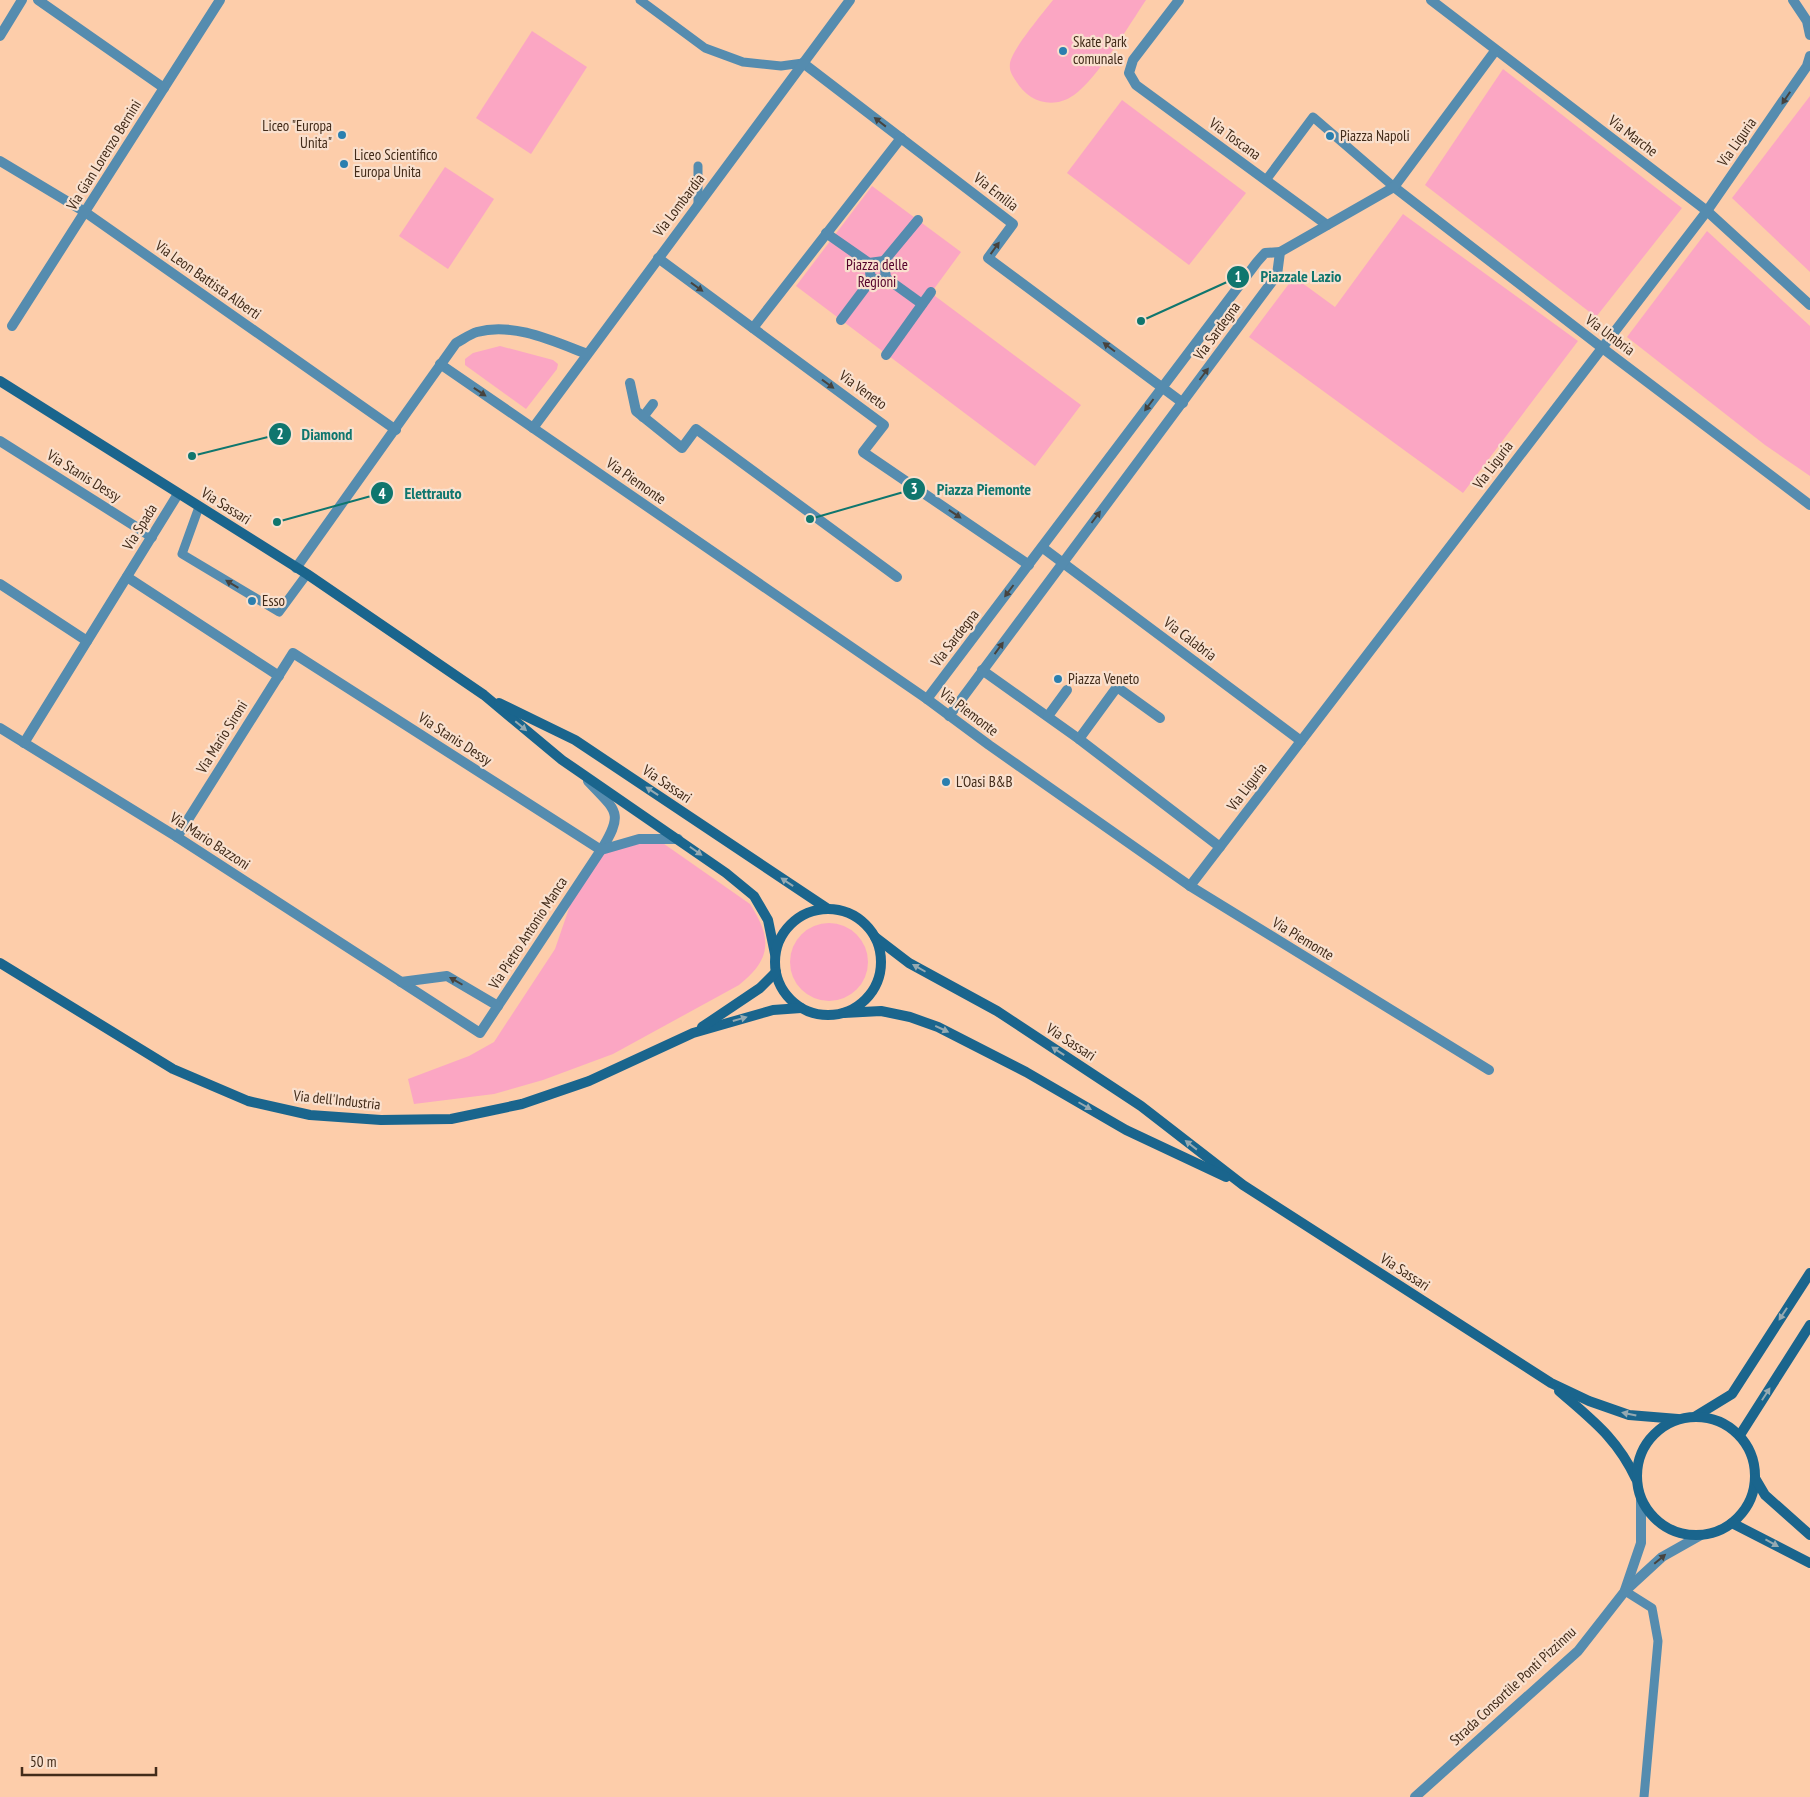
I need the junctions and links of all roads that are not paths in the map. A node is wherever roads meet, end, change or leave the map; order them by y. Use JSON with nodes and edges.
{"nodes":[{"id":1,"x":22,"y":0,"type":"edge"},
{"id":2,"x":38,"y":0,"type":"edge"},
{"id":3,"x":220,"y":0,"type":"edge"},
{"id":4,"x":640,"y":0,"type":"edge"},
{"id":5,"x":850,"y":0,"type":"edge"},
{"id":6,"x":1179,"y":0,"type":"edge"},
{"id":7,"x":1431,"y":0,"type":"edge"},
{"id":8,"x":1793,"y":0,"type":"edge"},
{"id":9,"x":1810,"y":34,"type":"edge"},
{"id":10,"x":0,"y":36,"type":"edge"},
{"id":11,"x":1495,"y":51,"type":"junction"},
{"id":12,"x":1810,"y":56,"type":"edge"},
{"id":13,"x":803,"y":63,"type":"junction"},
{"id":14,"x":164,"y":88,"type":"junction"},
{"id":15,"x":900,"y":138,"type":"junction"},
{"id":16,"x":0,"y":161,"type":"edge"},
{"id":17,"x":698,"y":166,"type":"dead end"},
{"id":18,"x":1266,"y":180,"type":"junction"},
{"id":19,"x":1394,"y":187,"type":"junction"},
{"id":20,"x":698,"y":204,"type":"junction"},
{"id":21,"x":1707,"y":210,"type":"junction"},
{"id":22,"x":85,"y":212,"type":"junction"},
{"id":23,"x":918,"y":220,"type":"dead end"},
{"id":24,"x":1327,"y":225,"type":"junction"},
{"id":25,"x":826,"y":233,"type":"junction"},
{"id":26,"x":1280,"y":252,"type":"junction"},
{"id":27,"x":658,"y":258,"type":"junction"},
{"id":28,"x":884,"y":261,"type":"junction"},
{"id":29,"x":869,"y":263,"type":"junction"},
{"id":30,"x":886,"y":278,"type":"junction"},
{"id":31,"x":871,"y":280,"type":"junction"},
{"id":32,"x":931,"y":292,"type":"dead end"},
{"id":33,"x":922,"y":304,"type":"junction"},
{"id":34,"x":1810,"y":305,"type":"edge"},
{"id":35,"x":841,"y":320,"type":"dead end"},
{"id":36,"x":12,"y":326,"type":"dead end"},
{"id":37,"x":753,"y":328,"type":"junction"},
{"id":38,"x":1601,"y":347,"type":"junction"},
{"id":39,"x":587,"y":354,"type":"junction"},
{"id":40,"x":886,"y":355,"type":"dead end"},
{"id":41,"x":440,"y":364,"type":"junction"},
{"id":42,"x":0,"y":381,"type":"edge"},
{"id":43,"x":630,"y":383,"type":"dead end"},
{"id":44,"x":1162,"y":387,"type":"junction"},
{"id":45,"x":1183,"y":402,"type":"junction"},
{"id":46,"x":653,"y":404,"type":"dead end"},
{"id":47,"x":644,"y":417,"type":"junction"},
{"id":48,"x":533,"y":428,"type":"junction"},
{"id":49,"x":396,"y":430,"type":"junction"},
{"id":50,"x":0,"y":441,"type":"edge"},
{"id":51,"x":178,"y":494,"type":"junction"},
{"id":52,"x":1810,"y":505,"type":"edge"},
{"id":53,"x":199,"y":506,"type":"junction"},
{"id":54,"x":152,"y":537,"type":"junction"},
{"id":55,"x":1043,"y":548,"type":"junction"},
{"id":56,"x":1062,"y":562,"type":"junction"},
{"id":57,"x":1029,"y":565,"type":"junction"},
{"id":58,"x":296,"y":568,"type":"junction"},
{"id":59,"x":308,"y":574,"type":"junction"},
{"id":60,"x":127,"y":577,"type":"junction"},
{"id":61,"x":897,"y":577,"type":"dead end"},
{"id":62,"x":0,"y":584,"type":"edge"},
{"id":63,"x":87,"y":641,"type":"junction"},
{"id":64,"x":293,"y":653,"type":"joint"},
{"id":65,"x":982,"y":670,"type":"junction"},
{"id":66,"x":279,"y":676,"type":"junction"},
{"id":67,"x":1067,"y":690,"type":"dead end"},
{"id":68,"x":484,"y":695,"type":"junction"},
{"id":69,"x":927,"y":699,"type":"junction"},
{"id":70,"x":949,"y":716,"type":"junction"},
{"id":71,"x":1048,"y":716,"type":"junction"},
{"id":72,"x":1160,"y":718,"type":"dead end"},
{"id":73,"x":0,"y":728,"type":"edge"},
{"id":74,"x":1078,"y":739,"type":"junction"},
{"id":75,"x":1301,"y":741,"type":"junction"},
{"id":76,"x":24,"y":742,"type":"junction"},
{"id":77,"x":581,"y":773,"type":"junction"},
{"id":78,"x":177,"y":837,"type":"junction"},
{"id":79,"x":678,"y":838,"type":"junction"},
{"id":80,"x":1220,"y":847,"type":"junction"},
{"id":81,"x":601,"y":850,"type":"junction"},
{"id":82,"x":1190,"y":886,"type":"junction"},
{"id":83,"x":828,"y":909,"type":"junction"},
{"id":84,"x":875,"y":937,"type":"junction"},
{"id":85,"x":775,"y":954,"type":"junction"},
{"id":86,"x":0,"y":963,"type":"edge"},
{"id":87,"x":776,"y":972,"type":"junction"},
{"id":88,"x":401,"y":982,"type":"junction"},
{"id":89,"x":498,"y":1006,"type":"junction"},
{"id":90,"x":801,"y":1008,"type":"junction"},
{"id":91,"x":844,"y":1013,"type":"junction"},
{"id":92,"x":480,"y":1033,"type":"joint"},
{"id":93,"x":693,"y":1033,"type":"junction"},
{"id":94,"x":1489,"y":1070,"type":"dead end"},
{"id":95,"x":1243,"y":1185,"type":"junction"},
{"id":96,"x":1810,"y":1273,"type":"edge"},
{"id":97,"x":1810,"y":1325,"type":"edge"},
{"id":98,"x":1551,"y":1383,"type":"junction"},
{"id":99,"x":1696,"y":1416,"type":"junction"},
{"id":100,"x":1678,"y":1419,"type":"junction"},
{"id":101,"x":1740,"y":1435,"type":"junction"},
{"id":102,"x":1755,"y":1478,"type":"junction"},
{"id":103,"x":1636,"y":1479,"type":"junction"},
{"id":104,"x":1641,"y":1499,"type":"junction"},
{"id":105,"x":1732,"y":1523,"type":"junction"},
{"id":106,"x":1701,"y":1535,"type":"junction"},
{"id":107,"x":1810,"y":1535,"type":"edge"},
{"id":108,"x":1810,"y":1563,"type":"edge"},
{"id":109,"x":1625,"y":1591,"type":"junction"},
{"id":110,"x":1415,"y":1797,"type":"edge"},
{"id":111,"x":1644,"y":1797,"type":"edge"}],
"edges":[{"from":1,"to":10,"type":"street"},
{"from":2,"to":14,"type":"street"},
{"from":3,"to":14,"type":"street","name":"Via Gian Lorenzo Bernini"},
{"from":4,"to":13,"type":"lane"},
{"from":5,"to":13,"type":"street","name":"Via Lombardia"},
{"from":6,"to":18,"type":"street","name":"Via Toscana"},
{"from":7,"to":11,"type":"street","name":"Via Marche"},
{"from":8,"to":9,"type":"street"},
{"from":11,"to":19,"type":"street"},
{"from":11,"to":21,"type":"street","name":"Via Marche"},
{"from":12,"to":21,"type":"street","name":"Via Liguria","one_way":true},
{"from":15,"to":13,"type":"street","name":"Via Emilia","one_way":true},
{"from":13,"to":20,"type":"street","name":"Via Lombardia"},
{"from":14,"to":22,"type":"street","name":"Via Gian Lorenzo Bernini"},
{"from":15,"to":25,"type":"street"},
{"from":44,"to":15,"type":"street","name":"Via Emilia","one_way":true},
{"from":16,"to":22,"type":"street","name":"Via Leon Battista Alberti"},
{"from":17,"to":20,"type":"lane"},
{"from":18,"to":19,"type":"lane"},
{"from":18,"to":24,"type":"street","name":"Via Toscana"},
{"from":19,"to":24,"type":"street"},
{"from":19,"to":38,"type":"street","name":"Via Umbria"},
{"from":20,"to":27,"type":"street","name":"Via Lombardia"},
{"from":21,"to":34,"type":"street","name":"Via Marche"},
{"from":21,"to":38,"type":"street","name":"Via Liguria"},
{"from":22,"to":36,"type":"street","name":"Via Gian Lorenzo Bernini"},
{"from":22,"to":49,"type":"street","name":"Via Leon Battista Alberti"},
{"from":23,"to":28,"type":"street"},
{"from":24,"to":26,"type":"street"},
{"from":25,"to":29,"type":"street"},
{"from":25,"to":37,"type":"street"},
{"from":26,"to":44,"type":"street","name":"Via Sardegna"},
{"from":45,"to":26,"type":"street","name":"Via Sardegna","one_way":true},
{"from":27,"to":37,"type":"street","name":"Via Veneto","one_way":true},
{"from":27,"to":39,"type":"street","name":"Via Lombardia"},
{"from":28,"to":29,"type":"street"},
{"from":28,"to":30,"type":"street"},
{"from":29,"to":31,"type":"street"},
{"from":30,"to":31,"type":"street"},
{"from":30,"to":33,"type":"street"},
{"from":31,"to":35,"type":"street"},
{"from":32,"to":33,"type":"street"},
{"from":33,"to":40,"type":"street"},
{"from":37,"to":57,"type":"street","name":"Via Veneto","one_way":true},
{"from":38,"to":52,"type":"street","name":"Via Umbria"},
{"from":38,"to":75,"type":"street","name":"Via Liguria"},
{"from":39,"to":41,"type":"street"},
{"from":39,"to":48,"type":"street","name":"Via Lombardia"},
{"from":41,"to":48,"type":"street","name":"Via Piemonte","one_way":true},
{"from":41,"to":49,"type":"street"},
{"from":42,"to":51,"type":"main road","name":"Via Sassari"},
{"from":43,"to":47,"type":"street"},
{"from":44,"to":45,"type":"street"},
{"from":44,"to":55,"type":"street","name":"Via Sardegna","one_way":true},
{"from":56,"to":45,"type":"street","name":"Via Sardegna","one_way":true},
{"from":46,"to":47,"type":"street"},
{"from":47,"to":61,"type":"street"},
{"from":48,"to":69,"type":"street","name":"Via Piemonte"},
{"from":49,"to":58,"type":"street"},
{"from":50,"to":54,"type":"street","name":"Via Stanis Dessy"},
{"from":51,"to":53,"type":"main road","name":"Via Sassari"},
{"from":51,"to":54,"type":"street","name":"Via Spada"},
{"from":53,"to":58,"type":"main road","name":"Via Sassari"},
{"from":59,"to":53,"type":"lane","one_way":true},
{"from":54,"to":60,"type":"street","name":"Via Spada"},
{"from":55,"to":56,"type":"street"},
{"from":55,"to":57,"type":"street","name":"Via Sardegna"},
{"from":65,"to":56,"type":"street","name":"Via Sardegna","one_way":true},
{"from":56,"to":75,"type":"street","name":"Via Calabria"},
{"from":57,"to":69,"type":"street","name":"Via Sardegna","one_way":true},
{"from":58,"to":59,"type":"main road","name":"Via Sassari"},
{"from":59,"to":68,"type":"main road","name":"Via Sassari"},
{"from":60,"to":63,"type":"street","name":"Via Spada"},
{"from":60,"to":66,"type":"street"},
{"from":62,"to":63,"type":"street"},
{"from":63,"to":76,"type":"street","name":"Via Spada"},
{"from":64,"to":66,"type":"street","name":"Via Mario Sironi"},
{"from":64,"to":81,"type":"street","name":"Via Stanis Dessy"},
{"from":65,"to":70,"type":"street","name":"Via Sardegna"},
{"from":65,"to":71,"type":"street"},
{"from":66,"to":78,"type":"street","name":"Via Mario Sironi"},
{"from":67,"to":71,"type":"street"},
{"from":68,"to":77,"type":"main road","name":"Via Sassari","one_way":true},
{"from":83,"to":68,"type":"main road","name":"Via Sassari","one_way":true},
{"from":69,"to":70,"type":"street","name":"Via Piemonte"},
{"from":70,"to":82,"type":"street","name":"Via Piemonte"},
{"from":71,"to":74,"type":"street"},
{"from":72,"to":74,"type":"street"},
{"from":73,"to":76,"type":"street","name":"Via Mario Bazzoni"},
{"from":74,"to":80,"type":"street"},
{"from":75,"to":80,"type":"street","name":"Via Liguria"},
{"from":76,"to":78,"type":"street","name":"Via Mario Bazzoni"},
{"from":77,"to":79,"type":"main road","name":"Via Sassari"},
{"from":77,"to":81,"type":"street","name":"Via Pietro Antonio Manca"},
{"from":78,"to":88,"type":"street","name":"Via Mario Bazzoni"},
{"from":79,"to":81,"type":"street"},
{"from":79,"to":85,"type":"main road","name":"Via Sassari","one_way":true},
{"from":80,"to":82,"type":"street","name":"Via Liguria"},
{"from":81,"to":89,"type":"street","name":"Via Pietro Antonio Manca"},
{"from":82,"to":94,"type":"street","name":"Via Piemonte"},
{"from":83,"to":84,"type":"main road"},
{"from":83,"to":85,"type":"main road"},
{"from":84,"to":91,"type":"main road"},
{"from":95,"to":84,"type":"main road","name":"Via Sassari","one_way":true},
{"from":85,"to":87,"type":"main road"},
{"from":86,"to":93,"type":"main road","name":"Via dell'Industria"},
{"from":87,"to":90,"type":"main road"},
{"from":87,"to":93,"type":"main road","name":"Via dell'Industria"},
{"from":89,"to":88,"type":"street","one_way":true},
{"from":88,"to":92,"type":"street","name":"Via Mario Bazzoni"},
{"from":89,"to":92,"type":"street","name":"Via Pietro Antonio Manca"},
{"from":90,"to":91,"type":"main road"},
{"from":93,"to":90,"type":"main road","name":"Via dell'Industria","one_way":true},
{"from":91,"to":95,"type":"main road","name":"Via Sassari","one_way":true},
{"from":95,"to":98,"type":"main road","name":"Via Sassari"},
{"from":96,"to":99,"type":"main road","one_way":true},
{"from":101,"to":97,"type":"main road","one_way":true},
{"from":100,"to":98,"type":"main road","name":"Via Sassari","one_way":true},
{"from":98,"to":103,"type":"main road","name":"Via Sassari"},
{"from":99,"to":100,"type":"main road"},
{"from":99,"to":101,"type":"main road"},
{"from":100,"to":103,"type":"main road"},
{"from":101,"to":102,"type":"main road"},
{"from":102,"to":105,"type":"main road"},
{"from":102,"to":107,"type":"main road"},
{"from":103,"to":104,"type":"main road"},
{"from":104,"to":106,"type":"main road"},
{"from":104,"to":109,"type":"street","name":"Strada Consortile Ponti Pizzinnu"},
{"from":105,"to":106,"type":"main road"},
{"from":105,"to":108,"type":"main road","one_way":true},
{"from":109,"to":106,"type":"street","name":"Strada Consortile Ponti Pizzinnu","one_way":true},
{"from":109,"to":110,"type":"street","name":"Strada Consortile Ponti Pizzinnu"},
{"from":109,"to":111,"type":"lane"}]}
